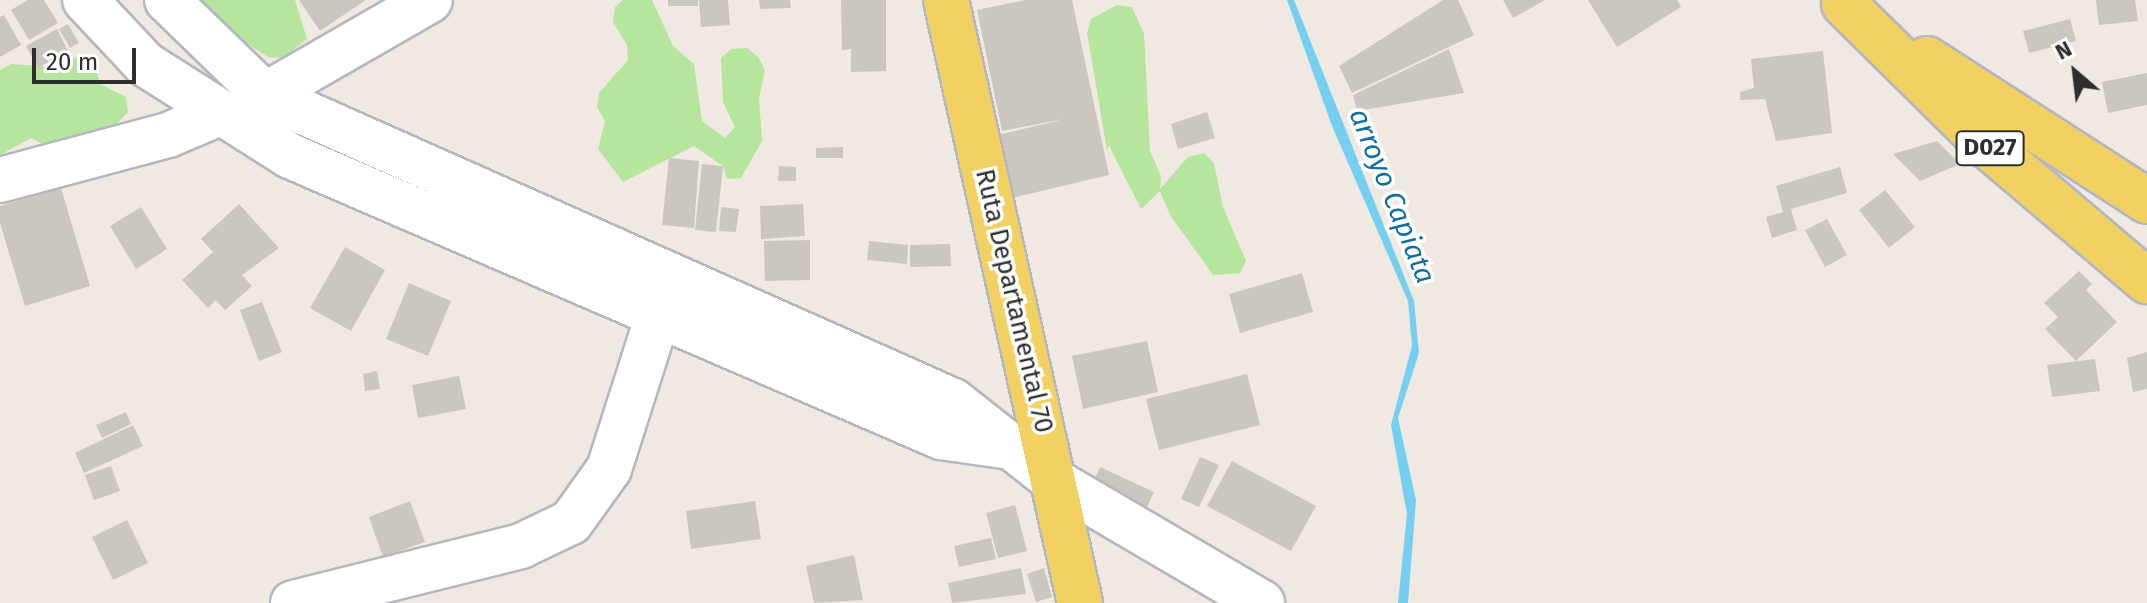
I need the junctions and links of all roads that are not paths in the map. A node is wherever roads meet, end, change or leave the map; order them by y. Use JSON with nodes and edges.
{"nodes":[{"id":1,"x":85,"y":0,"type":"edge"},
{"id":2,"x":167,"y":0,"type":"edge"},
{"id":3,"x":430,"y":0,"type":"edge"},
{"id":4,"x":946,"y":0,"type":"edge"},
{"id":5,"x":1841,"y":2,"type":"edge"},
{"id":6,"x":265,"y":95,"type":"junction"},
{"id":7,"x":218,"y":114,"type":"junction"},
{"id":8,"x":0,"y":180,"type":"edge"},
{"id":9,"x":2147,"y":201,"type":"edge"},
{"id":10,"x":2147,"y":281,"type":"edge"},
{"id":11,"x":664,"y":296,"type":"junction"},
{"id":12,"x":1056,"y":482,"type":"junction"},
{"id":13,"x":293,"y":603,"type":"edge"},
{"id":14,"x":1080,"y":603,"type":"edge"},
{"id":15,"x":1262,"y":603,"type":"edge"}],
"edges":[{"from":1,"to":7,"type":"street"},
{"from":2,"to":6,"type":"street"},
{"from":3,"to":6,"type":"street"},
{"from":4,"to":12,"type":"main road","name":"Ruta Departamental 70"},
{"from":5,"to":9,"type":"main road","number":"D027"},
{"from":5,"to":10,"type":"main road","number":"D027"},
{"from":6,"to":11,"type":"street"},
{"from":7,"to":8,"type":"street"},
{"from":7,"to":11,"type":"street"},
{"from":11,"to":12,"type":"street"},
{"from":11,"to":13,"type":"street"},
{"from":12,"to":14,"type":"main road","name":"Ruta Departamental 70"},
{"from":12,"to":15,"type":"street"}]}
